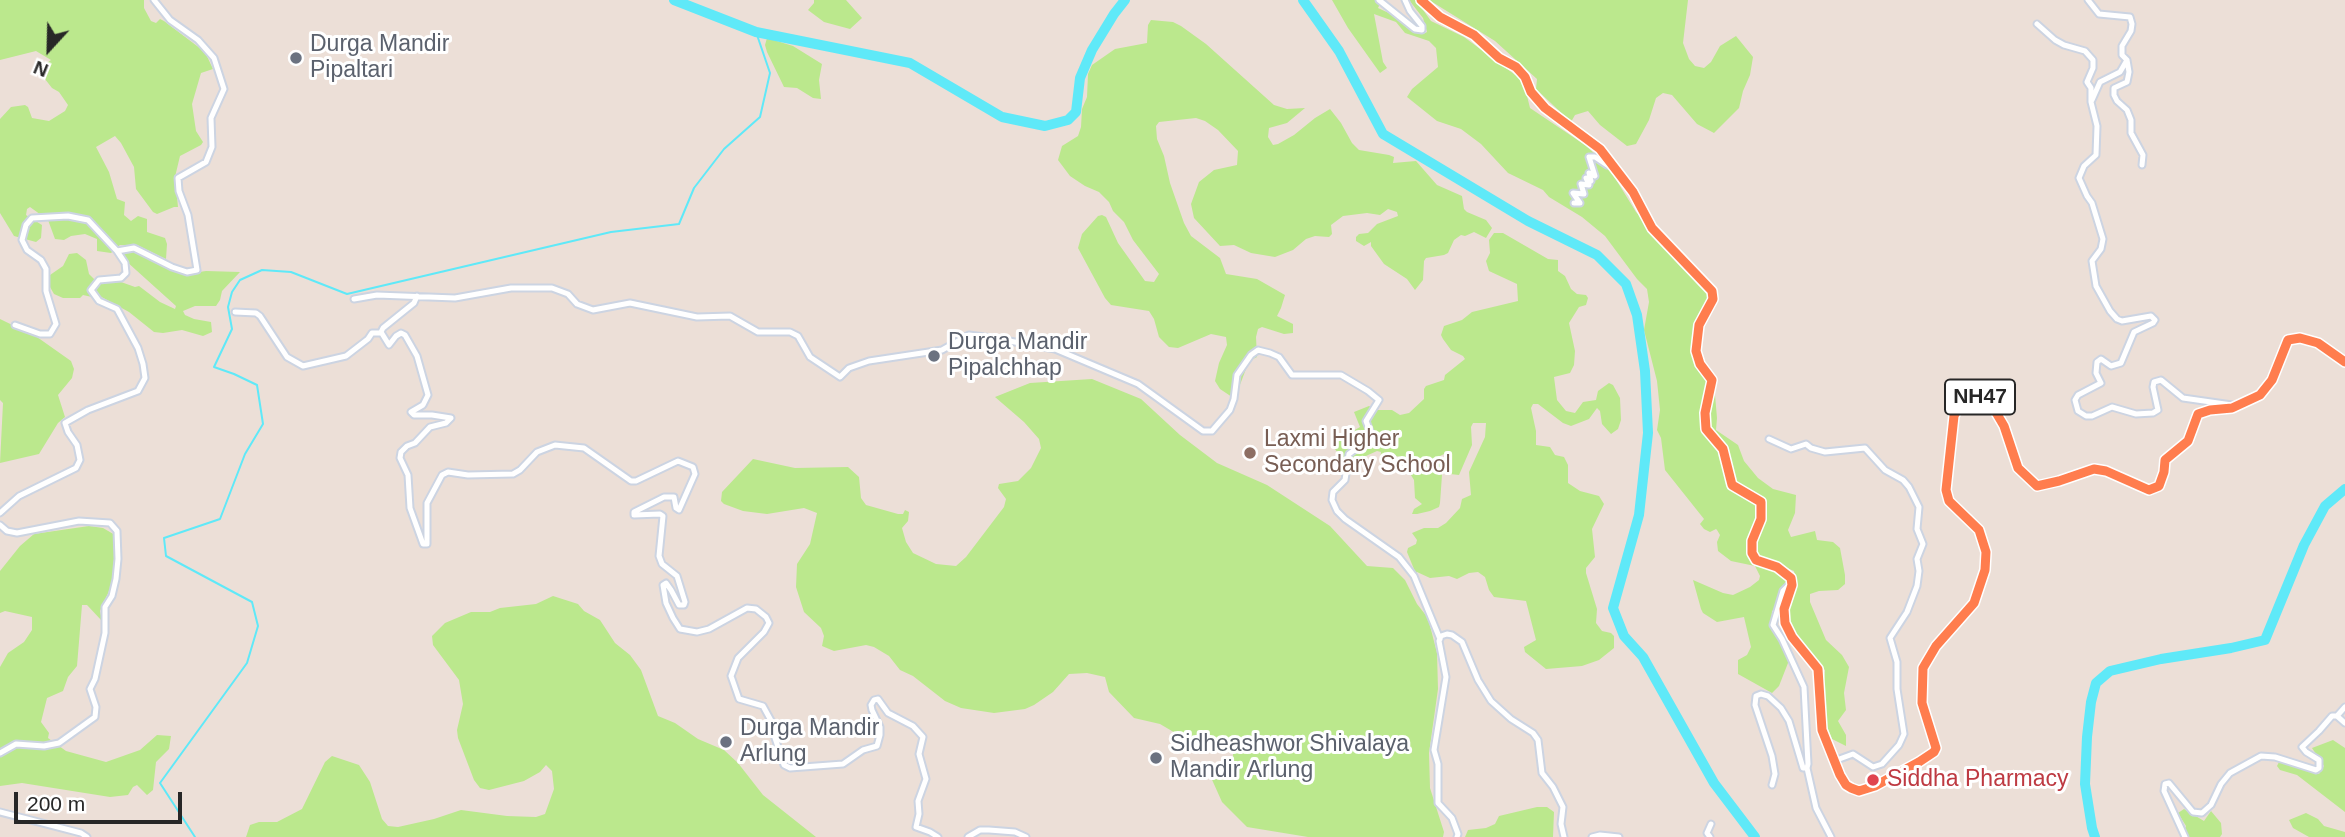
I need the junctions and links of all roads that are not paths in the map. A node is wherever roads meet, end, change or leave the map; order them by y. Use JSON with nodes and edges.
{"nodes":[{"id":1,"x":155,"y":0,"type":"edge"},
{"id":2,"x":1379,"y":0,"type":"edge"},
{"id":3,"x":1405,"y":0,"type":"edge"},
{"id":4,"x":1421,"y":0,"type":"edge"},
{"id":5,"x":2088,"y":0,"type":"edge"},
{"id":6,"x":2037,"y":24,"type":"dead end"},
{"id":7,"x":2127,"y":60,"type":"junction"},
{"id":8,"x":2091,"y":102,"type":"junction"},
{"id":9,"x":2142,"y":165,"type":"dead end"},
{"id":10,"x":1613,"y":166,"type":"junction"},
{"id":11,"x":1574,"y":203,"type":"dead end"},
{"id":12,"x":117,"y":251,"type":"junction"},
{"id":13,"x":417,"y":296,"type":"junction"},
{"id":14,"x":354,"y":299,"type":"dead end"},
{"id":15,"x":235,"y":312,"type":"dead end"},
{"id":16,"x":15,"y":325,"type":"dead end"},
{"id":17,"x":381,"y":333,"type":"junction"},
{"id":18,"x":2345,"y":362,"type":"edge"},
{"id":19,"x":2235,"y":407,"type":"junction"},
{"id":20,"x":1769,"y":439,"type":"dead end"},
{"id":21,"x":0,"y":513,"type":"edge"},
{"id":22,"x":0,"y":525,"type":"edge"},
{"id":23,"x":1792,"y":582,"type":"junction"},
{"id":24,"x":1440,"y":639,"type":"junction"},
{"id":25,"x":2345,"y":707,"type":"edge"},
{"id":26,"x":2337,"y":716,"type":"junction"},
{"id":27,"x":2345,"y":723,"type":"edge"},
{"id":28,"x":0,"y":753,"type":"edge"},
{"id":29,"x":1834,"y":761,"type":"junction"},
{"id":30,"x":1807,"y":768,"type":"junction"},
{"id":31,"x":1772,"y":785,"type":"dead end"},
{"id":32,"x":0,"y":812,"type":"edge"},
{"id":33,"x":1711,"y":824,"type":"dead end"},
{"id":34,"x":85,"y":836,"type":"edge"},
{"id":35,"x":94,"y":836,"type":"edge"},
{"id":36,"x":938,"y":837,"type":"edge"},
{"id":37,"x":968,"y":837,"type":"edge"},
{"id":38,"x":1026,"y":837,"type":"edge"},
{"id":39,"x":1457,"y":837,"type":"edge"},
{"id":40,"x":1564,"y":837,"type":"edge"},
{"id":41,"x":1592,"y":837,"type":"edge"},
{"id":42,"x":1619,"y":837,"type":"edge"},
{"id":43,"x":1710,"y":837,"type":"edge"},
{"id":44,"x":1831,"y":837,"type":"edge"},
{"id":45,"x":2185,"y":837,"type":"edge"}],
"edges":[{"from":1,"to":12,"type":"street"},
{"from":2,"to":3,"type":"street"},
{"from":4,"to":10,"type":"highway"},
{"from":5,"to":7,"type":"street"},
{"from":6,"to":8,"type":"street"},
{"from":7,"to":8,"type":"street"},
{"from":7,"to":9,"type":"street"},
{"from":8,"to":19,"type":"street"},
{"from":10,"to":11,"type":"street"},
{"from":10,"to":23,"type":"highway"},
{"from":12,"to":16,"type":"street"},
{"from":12,"to":21,"type":"street"},
{"from":13,"to":14,"type":"street"},
{"from":13,"to":17,"type":"street"},
{"from":13,"to":24,"type":"street"},
{"from":15,"to":17,"type":"street"},
{"from":17,"to":36,"type":"street"},
{"from":18,"to":19,"type":"highway","number":"NH47"},
{"from":19,"to":29,"type":"highway","number":"NH47"},
{"from":20,"to":29,"type":"street"},
{"from":22,"to":28,"type":"street"},
{"from":23,"to":29,"type":"highway","number":"NH47"},
{"from":23,"to":30,"type":"street"},
{"from":24,"to":39,"type":"street"},
{"from":24,"to":40,"type":"street"},
{"from":25,"to":26,"type":"street"},
{"from":26,"to":27,"type":"street"},
{"from":26,"to":45,"type":"street"},
{"from":30,"to":31,"type":"street"},
{"from":30,"to":44,"type":"street"},
{"from":32,"to":34,"type":"street"},
{"from":33,"to":43,"type":"street"},
{"from":34,"to":35,"type":"street"},
{"from":37,"to":38,"type":"street"},
{"from":41,"to":42,"type":"street"}]}
